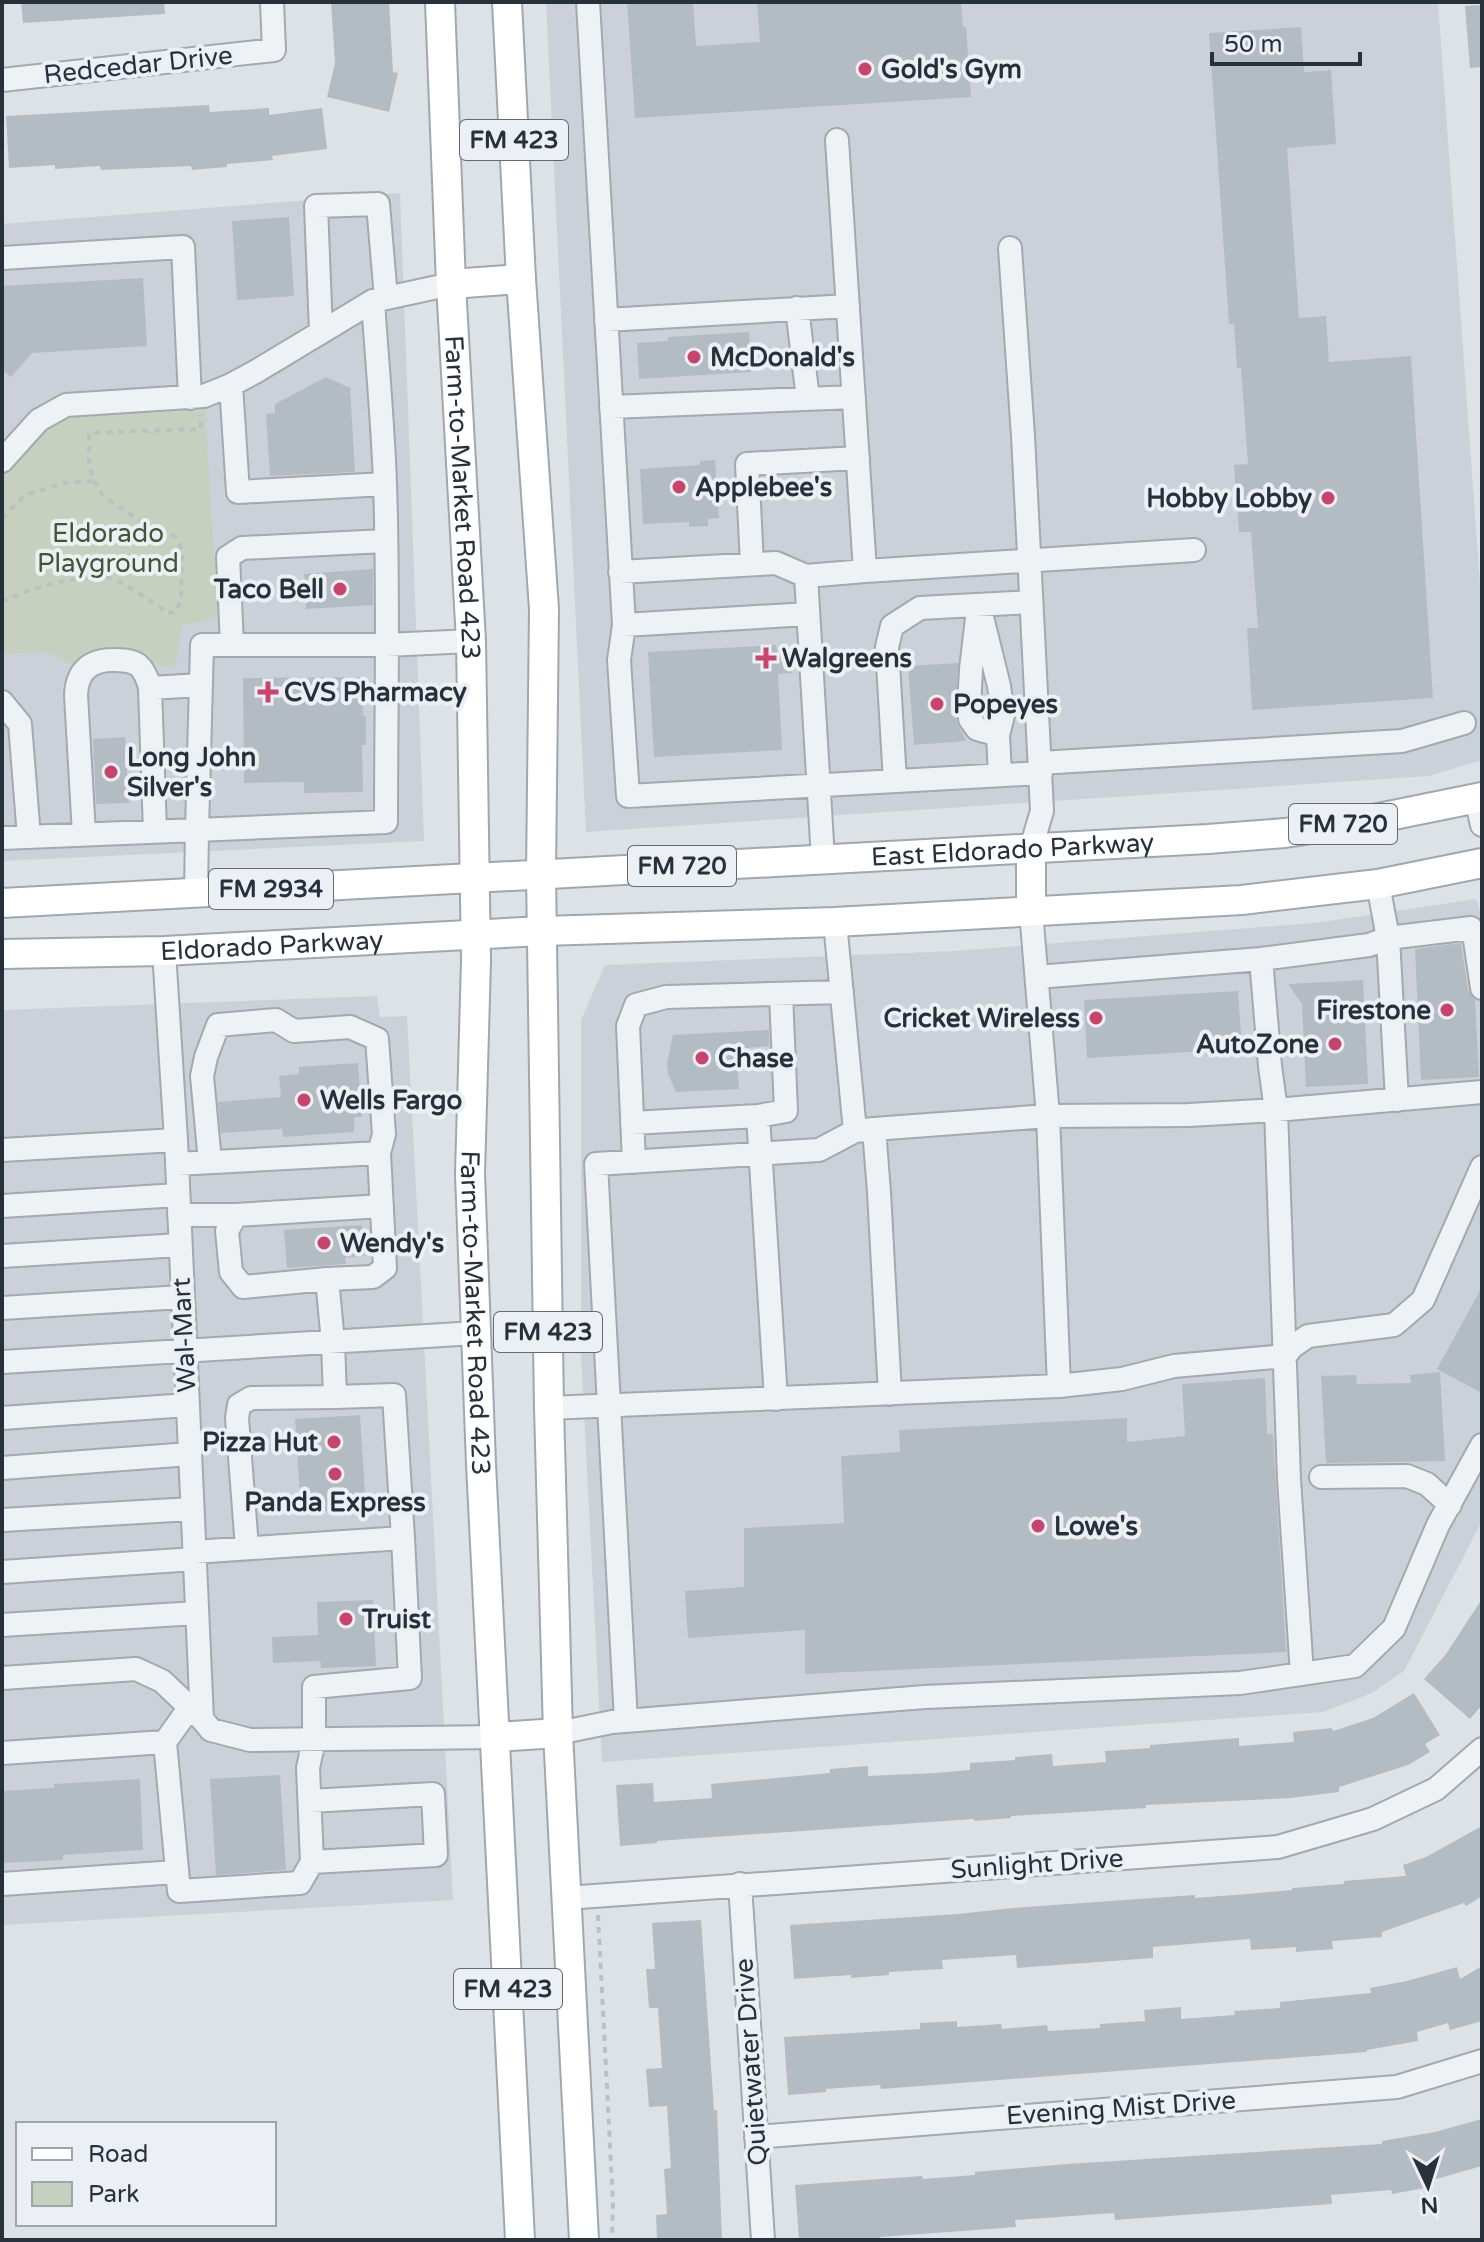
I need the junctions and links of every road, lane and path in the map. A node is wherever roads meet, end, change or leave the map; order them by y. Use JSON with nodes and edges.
{"nodes":[{"id":1,"x":272,"y":2,"type":"edge"},
{"id":2,"x":440,"y":2,"type":"edge"},
{"id":3,"x":507,"y":2,"type":"edge"},
{"id":4,"x":588,"y":2,"type":"edge"},
{"id":5,"x":2,"y":80,"type":"edge"},
{"id":6,"x":837,"y":140,"type":"dead end"},
{"id":7,"x":1010,"y":248,"type":"dead end"},
{"id":8,"x":2,"y":258,"type":"edge"},
{"id":9,"x":521,"y":279,"type":"junction"},
{"id":10,"x":451,"y":284,"type":"junction"},
{"id":11,"x":380,"y":299,"type":"junction"},
{"id":12,"x":848,"y":306,"type":"junction"},
{"id":13,"x":797,"y":308,"type":"junction"},
{"id":14,"x":606,"y":320,"type":"junction"},
{"id":15,"x":321,"y":332,"type":"junction"},
{"id":16,"x":231,"y":385,"type":"junction"},
{"id":17,"x":194,"y":397,"type":"junction"},
{"id":18,"x":854,"y":397,"type":"junction"},
{"id":19,"x":808,"y":399,"type":"junction"},
{"id":20,"x":611,"y":407,"type":"junction"},
{"id":21,"x":858,"y":458,"type":"junction"},
{"id":22,"x":2,"y":461,"type":"edge"},
{"id":23,"x":94,"y":481,"type":"junction"},
{"id":24,"x":385,"y":484,"type":"junction"},
{"id":25,"x":2,"y":518,"type":"edge"},
{"id":26,"x":385,"y":541,"type":"junction"},
{"id":27,"x":1194,"y":550,"type":"dead end"},
{"id":28,"x":1030,"y":561,"type":"junction"},
{"id":29,"x":752,"y":564,"type":"junction"},
{"id":30,"x":865,"y":571,"type":"junction"},
{"id":31,"x":620,"y":572,"type":"junction"},
{"id":32,"x":806,"y":576,"type":"junction"},
{"id":33,"x":2,"y":602,"type":"edge"},
{"id":34,"x":1031,"y":602,"type":"junction"},
{"id":35,"x":979,"y":605,"type":"junction"},
{"id":36,"x":808,"y":614,"type":"junction"},
{"id":37,"x":624,"y":625,"type":"junction"},
{"id":38,"x":471,"y":641,"type":"junction"},
{"id":39,"x":232,"y":645,"type":"junction"},
{"id":40,"x":386,"y":645,"type":"junction"},
{"id":41,"x":201,"y":685,"type":"junction"},
{"id":42,"x":150,"y":688,"type":"junction"},
{"id":43,"x":2,"y":702,"type":"edge"},
{"id":44,"x":1464,"y":723,"type":"dead end"},
{"id":45,"x":998,"y":735,"type":"junction"},
{"id":46,"x":1040,"y":768,"type":"junction"},
{"id":47,"x":1000,"y":775,"type":"junction"},
{"id":48,"x":895,"y":781,"type":"junction"},
{"id":49,"x":818,"y":785,"type":"junction"},
{"id":50,"x":1480,"y":807,"type":"edge"},
{"id":51,"x":197,"y":830,"type":"junction"},
{"id":52,"x":155,"y":831,"type":"junction"},
{"id":53,"x":84,"y":834,"type":"junction"},
{"id":54,"x":29,"y":837,"type":"junction"},
{"id":55,"x":2,"y":838,"type":"edge"},
{"id":56,"x":1031,"y":848,"type":"junction"},
{"id":57,"x":823,"y":859,"type":"junction"},
{"id":58,"x":1482,"y":863,"type":"edge"},
{"id":59,"x":541,"y":874,"type":"junction"},
{"id":60,"x":475,"y":878,"type":"junction"},
{"id":61,"x":1378,"y":884,"type":"junction"},
{"id":62,"x":196,"y":892,"type":"junction"},
{"id":63,"x":2,"y":903,"type":"edge"},
{"id":64,"x":1031,"y":911,"type":"junction"},
{"id":65,"x":835,"y":922,"type":"junction"},
{"id":66,"x":542,"y":931,"type":"junction"},
{"id":67,"x":475,"y":934,"type":"junction"},
{"id":68,"x":1388,"y":938,"type":"junction"},
{"id":69,"x":164,"y":951,"type":"junction"},
{"id":70,"x":2,"y":954,"type":"edge"},
{"id":71,"x":1261,"y":959,"type":"junction"},
{"id":72,"x":1037,"y":977,"type":"junction"},
{"id":73,"x":1482,"y":988,"type":"edge"},
{"id":74,"x":842,"y":992,"type":"junction"},
{"id":75,"x":781,"y":994,"type":"junction"},
{"id":76,"x":1482,"y":1092,"type":"edge"},
{"id":77,"x":1397,"y":1100,"type":"junction"},
{"id":78,"x":1276,"y":1110,"type":"junction"},
{"id":79,"x":758,"y":1116,"type":"junction"},
{"id":80,"x":1048,"y":1116,"type":"junction"},
{"id":81,"x":632,"y":1123,"type":"junction"},
{"id":82,"x":864,"y":1130,"type":"junction"},
{"id":83,"x":176,"y":1140,"type":"junction"},
{"id":84,"x":2,"y":1150,"type":"edge"},
{"id":85,"x":379,"y":1153,"type":"junction"},
{"id":86,"x":761,"y":1154,"type":"junction"},
{"id":87,"x":210,"y":1162,"type":"junction"},
{"id":88,"x":634,"y":1162,"type":"junction"},
{"id":89,"x":177,"y":1164,"type":"junction"},
{"id":90,"x":1482,"y":1167,"type":"edge"},
{"id":91,"x":179,"y":1205,"type":"junction"},
{"id":92,"x":2,"y":1206,"type":"edge"},
{"id":93,"x":382,"y":1206,"type":"junction"},
{"id":94,"x":236,"y":1215,"type":"junction"},
{"id":95,"x":180,"y":1245,"type":"junction"},
{"id":96,"x":2,"y":1256,"type":"edge"},
{"id":97,"x":327,"y":1279,"type":"junction"},
{"id":98,"x":182,"y":1297,"type":"junction"},
{"id":99,"x":2,"y":1308,"type":"edge"},
{"id":100,"x":476,"y":1333,"type":"junction"},
{"id":101,"x":333,"y":1342,"type":"junction"},
{"id":102,"x":185,"y":1350,"type":"junction"},
{"id":103,"x":1285,"y":1356,"type":"junction"},
{"id":104,"x":2,"y":1362,"type":"edge"},
{"id":105,"x":1059,"y":1386,"type":"junction"},
{"id":106,"x":890,"y":1394,"type":"junction"},
{"id":107,"x":335,"y":1397,"type":"junction"},
{"id":108,"x":776,"y":1399,"type":"junction"},
{"id":109,"x":188,"y":1405,"type":"junction"},
{"id":110,"x":608,"y":1406,"type":"junction"},
{"id":111,"x":549,"y":1408,"type":"junction"},
{"id":112,"x":2,"y":1418,"type":"edge"},
{"id":113,"x":1482,"y":1445,"type":"edge"},
{"id":114,"x":190,"y":1454,"type":"junction"},
{"id":115,"x":2,"y":1468,"type":"edge"},
{"id":116,"x":1321,"y":1477,"type":"dead end"},
{"id":117,"x":1450,"y":1505,"type":"junction"},
{"id":118,"x":192,"y":1509,"type":"junction"},
{"id":119,"x":2,"y":1520,"type":"edge"},
{"id":120,"x":403,"y":1538,"type":"junction"},
{"id":121,"x":247,"y":1548,"type":"junction"},
{"id":122,"x":194,"y":1555,"type":"junction"},
{"id":123,"x":2,"y":1572,"type":"edge"},
{"id":124,"x":197,"y":1613,"type":"junction"},
{"id":125,"x":2,"y":1625,"type":"edge"},
{"id":126,"x":1302,"y":1674,"type":"junction"},
{"id":127,"x":2,"y":1678,"type":"edge"},
{"id":128,"x":196,"y":1713,"type":"junction"},
{"id":129,"x":626,"y":1721,"type":"junction"},
{"id":130,"x":558,"y":1733,"type":"junction"},
{"id":131,"x":496,"y":1737,"type":"junction"},
{"id":132,"x":314,"y":1740,"type":"junction"},
{"id":133,"x":165,"y":1742,"type":"junction"},
{"id":134,"x":1482,"y":1749,"type":"edge"},
{"id":135,"x":2,"y":1753,"type":"edge"},
{"id":136,"x":310,"y":1801,"type":"junction"},
{"id":137,"x":312,"y":1862,"type":"junction"},
{"id":138,"x":176,"y":1872,"type":"junction"},
{"id":139,"x":2,"y":1884,"type":"edge"},
{"id":140,"x":740,"y":1884,"type":"junction"},
{"id":141,"x":597,"y":1895,"type":"junction"},
{"id":142,"x":566,"y":1898,"type":"junction"},
{"id":143,"x":1482,"y":2061,"type":"edge"},
{"id":144,"x":756,"y":2137,"type":"junction"},
{"id":145,"x":520,"y":2240,"type":"edge"},
{"id":146,"x":584,"y":2240,"type":"edge"},
{"id":147,"x":612,"y":2240,"type":"edge"},
{"id":148,"x":763,"y":2240,"type":"edge"}],
"edges":[{"from":1,"to":5,"type":"street","name":"Redcedar Drive"},
{"from":2,"to":10,"type":"main road","name":"Farm-to-Market Road 423","number":"FM 423"},
{"from":3,"to":9,"type":"main road","number":"FM 423"},
{"from":4,"to":14,"type":"street"},
{"from":6,"to":12,"type":"street"},
{"from":7,"to":28,"type":"street"},
{"from":8,"to":17,"type":"street"},
{"from":9,"to":10,"type":"main road"},
{"from":9,"to":59,"type":"main road","number":"FM 423"},
{"from":10,"to":11,"type":"street"},
{"from":10,"to":38,"type":"main road","name":"Farm-to-Market Road 423","number":"FM 423"},
{"from":11,"to":15,"type":"street"},
{"from":11,"to":15,"type":"street"},
{"from":11,"to":24,"type":"street"},
{"from":12,"to":13,"type":"street"},
{"from":12,"to":18,"type":"street"},
{"from":13,"to":14,"type":"street"},
{"from":13,"to":19,"type":"street"},
{"from":14,"to":20,"type":"street"},
{"from":15,"to":16,"type":"street"},
{"from":16,"to":17,"type":"street"},
{"from":16,"to":24,"type":"street"},
{"from":17,"to":22,"type":"street"},
{"from":17,"to":23,"type":"path"},
{"from":18,"to":19,"type":"street"},
{"from":18,"to":21,"type":"street"},
{"from":19,"to":20,"type":"street"},
{"from":20,"to":31,"type":"street"},
{"from":21,"to":29,"type":"street"},
{"from":21,"to":30,"type":"street"},
{"from":23,"to":25,"type":"path"},
{"from":23,"to":33,"type":"path"},
{"from":24,"to":26,"type":"street"},
{"from":26,"to":39,"type":"street"},
{"from":26,"to":40,"type":"street"},
{"from":27,"to":28,"type":"street"},
{"from":28,"to":30,"type":"street"},
{"from":28,"to":34,"type":"street"},
{"from":29,"to":31,"type":"street"},
{"from":29,"to":32,"type":"street"},
{"from":30,"to":32,"type":"street"},
{"from":31,"to":37,"type":"street"},
{"from":32,"to":36,"type":"street"},
{"from":34,"to":35,"type":"street"},
{"from":34,"to":46,"type":"street"},
{"from":35,"to":45,"type":"street"},
{"from":35,"to":45,"type":"street"},
{"from":35,"to":48,"type":"street"},
{"from":36,"to":37,"type":"street"},
{"from":36,"to":49,"type":"street"},
{"from":37,"to":49,"type":"street"},
{"from":38,"to":40,"type":"street"},
{"from":38,"to":60,"type":"main road","name":"Farm-to-Market Road 423","number":"FM 423"},
{"from":39,"to":40,"type":"street"},
{"from":39,"to":41,"type":"street"},
{"from":40,"to":51,"type":"street"},
{"from":41,"to":42,"type":"street"},
{"from":41,"to":51,"type":"street"},
{"from":42,"to":52,"type":"street"},
{"from":42,"to":53,"type":"street"},
{"from":43,"to":54,"type":"street"},
{"from":44,"to":46,"type":"street"},
{"from":45,"to":47,"type":"street"},
{"from":46,"to":47,"type":"street"},
{"from":46,"to":56,"type":"street"},
{"from":47,"to":48,"type":"street"},
{"from":48,"to":49,"type":"street"},
{"from":49,"to":57,"type":"street"},
{"from":50,"to":56,"type":"main road","name":"East Eldorado Parkway","number":"FM 720"},
{"from":51,"to":52,"type":"street"},
{"from":51,"to":62,"type":"street"},
{"from":52,"to":53,"type":"street"},
{"from":53,"to":54,"type":"street"},
{"from":54,"to":55,"type":"street"},
{"from":56,"to":57,"type":"main road","name":"East Eldorado Parkway","number":"FM 720"},
{"from":56,"to":64,"type":"main road"},
{"from":57,"to":59,"type":"main road","name":"East Eldorado Parkway","number":"FM 720"},
{"from":58,"to":61,"type":"main road"},
{"from":59,"to":60,"type":"main road","number":"FM 2934"},
{"from":59,"to":66,"type":"main road","number":"FM 423"},
{"from":60,"to":62,"type":"main road","number":"FM 2934"},
{"from":60,"to":67,"type":"main road","name":"Farm-to-Market Road 423","number":"FM 423"},
{"from":61,"to":64,"type":"main road"},
{"from":61,"to":68,"type":"street"},
{"from":62,"to":63,"type":"main road","number":"FM 2934"},
{"from":64,"to":65,"type":"main road"},
{"from":64,"to":72,"type":"street"},
{"from":65,"to":66,"type":"main road"},
{"from":65,"to":74,"type":"street"},
{"from":66,"to":67,"type":"main road","name":"Eldorado Parkway","number":"FM 2934"},
{"from":66,"to":111,"type":"main road","number":"FM 423"},
{"from":67,"to":69,"type":"main road","name":"Eldorado Parkway","number":"FM 2934"},
{"from":67,"to":100,"type":"main road","name":"Farm-to-Market Road 423","number":"FM 423"},
{"from":68,"to":71,"type":"street"},
{"from":68,"to":73,"type":"street"},
{"from":68,"to":77,"type":"street"},
{"from":69,"to":70,"type":"main road","name":"Eldorado Parkway","number":"FM 2934"},
{"from":69,"to":83,"type":"street","name":"Wal-Mart"},
{"from":71,"to":72,"type":"street"},
{"from":71,"to":78,"type":"street"},
{"from":72,"to":80,"type":"street"},
{"from":74,"to":75,"type":"street"},
{"from":74,"to":82,"type":"street"},
{"from":75,"to":79,"type":"street"},
{"from":75,"to":81,"type":"street"},
{"from":76,"to":77,"type":"street"},
{"from":77,"to":78,"type":"street"},
{"from":78,"to":80,"type":"street"},
{"from":78,"to":103,"type":"street"},
{"from":79,"to":81,"type":"street"},
{"from":79,"to":86,"type":"street"},
{"from":80,"to":82,"type":"street"},
{"from":80,"to":105,"type":"street"},
{"from":81,"to":88,"type":"street"},
{"from":82,"to":86,"type":"street"},
{"from":82,"to":106,"type":"street"},
{"from":83,"to":84,"type":"street"},
{"from":83,"to":89,"type":"street","name":"Wal-Mart"},
{"from":85,"to":87,"type":"street"},
{"from":85,"to":87,"type":"street"},
{"from":85,"to":93,"type":"street"},
{"from":86,"to":88,"type":"street"},
{"from":86,"to":108,"type":"street"},
{"from":87,"to":89,"type":"street"},
{"from":88,"to":110,"type":"street"},
{"from":89,"to":91,"type":"street","name":"Wal-Mart"},
{"from":90,"to":103,"type":"street"},
{"from":91,"to":92,"type":"street"},
{"from":91,"to":94,"type":"street"},
{"from":91,"to":95,"type":"street","name":"Wal-Mart"},
{"from":93,"to":94,"type":"street"},
{"from":93,"to":97,"type":"street"},
{"from":94,"to":97,"type":"street"},
{"from":95,"to":96,"type":"street"},
{"from":95,"to":98,"type":"street","name":"Wal-Mart"},
{"from":97,"to":101,"type":"street"},
{"from":98,"to":99,"type":"street"},
{"from":98,"to":102,"type":"street","name":"Wal-Mart"},
{"from":100,"to":101,"type":"street"},
{"from":100,"to":131,"type":"main road","name":"Farm-to-Market Road 423","number":"FM 423"},
{"from":101,"to":102,"type":"street"},
{"from":101,"to":107,"type":"street"},
{"from":102,"to":104,"type":"street"},
{"from":102,"to":109,"type":"street","name":"Wal-Mart"},
{"from":103,"to":105,"type":"street"},
{"from":103,"to":126,"type":"street"},
{"from":105,"to":106,"type":"street"},
{"from":106,"to":108,"type":"street"},
{"from":107,"to":120,"type":"street"},
{"from":107,"to":121,"type":"street"},
{"from":108,"to":110,"type":"street"},
{"from":109,"to":112,"type":"street"},
{"from":109,"to":114,"type":"street","name":"Wal-Mart"},
{"from":110,"to":111,"type":"street"},
{"from":110,"to":129,"type":"street"},
{"from":111,"to":130,"type":"main road","number":"FM 423"},
{"from":113,"to":117,"type":"street"},
{"from":114,"to":115,"type":"street"},
{"from":114,"to":118,"type":"street","name":"Wal-Mart"},
{"from":116,"to":117,"type":"street"},
{"from":117,"to":126,"type":"street"},
{"from":118,"to":119,"type":"street"},
{"from":118,"to":122,"type":"street","name":"Wal-Mart"},
{"from":120,"to":121,"type":"street"},
{"from":120,"to":132,"type":"street"},
{"from":121,"to":122,"type":"street"},
{"from":122,"to":123,"type":"street"},
{"from":122,"to":124,"type":"street","name":"Wal-Mart"},
{"from":124,"to":125,"type":"street"},
{"from":124,"to":128,"type":"street","name":"Wal-Mart"},
{"from":126,"to":129,"type":"street"},
{"from":127,"to":128,"type":"street"},
{"from":128,"to":132,"type":"street"},
{"from":128,"to":133,"type":"street"},
{"from":129,"to":130,"type":"street"},
{"from":130,"to":131,"type":"main road"},
{"from":130,"to":142,"type":"main road","number":"FM 423"},
{"from":131,"to":132,"type":"street"},
{"from":131,"to":145,"type":"main road","name":"Farm-to-Market Road 423","number":"FM 423"},
{"from":132,"to":136,"type":"street"},
{"from":133,"to":135,"type":"street"},
{"from":133,"to":138,"type":"street"},
{"from":134,"to":140,"type":"street","name":"Sunlight Drive"},
{"from":136,"to":137,"type":"street"},
{"from":136,"to":137,"type":"street"},
{"from":137,"to":138,"type":"street"},
{"from":138,"to":139,"type":"street"},
{"from":140,"to":141,"type":"street","name":"Sunlight Drive"},
{"from":140,"to":144,"type":"street","name":"Quietwater Drive"},
{"from":141,"to":142,"type":"street","name":"Sunlight Drive"},
{"from":141,"to":147,"type":"path"},
{"from":142,"to":146,"type":"main road","number":"FM 423"},
{"from":143,"to":144,"type":"street","name":"Evening Mist Drive"},
{"from":144,"to":148,"type":"street","name":"Quietwater Drive"}]}
